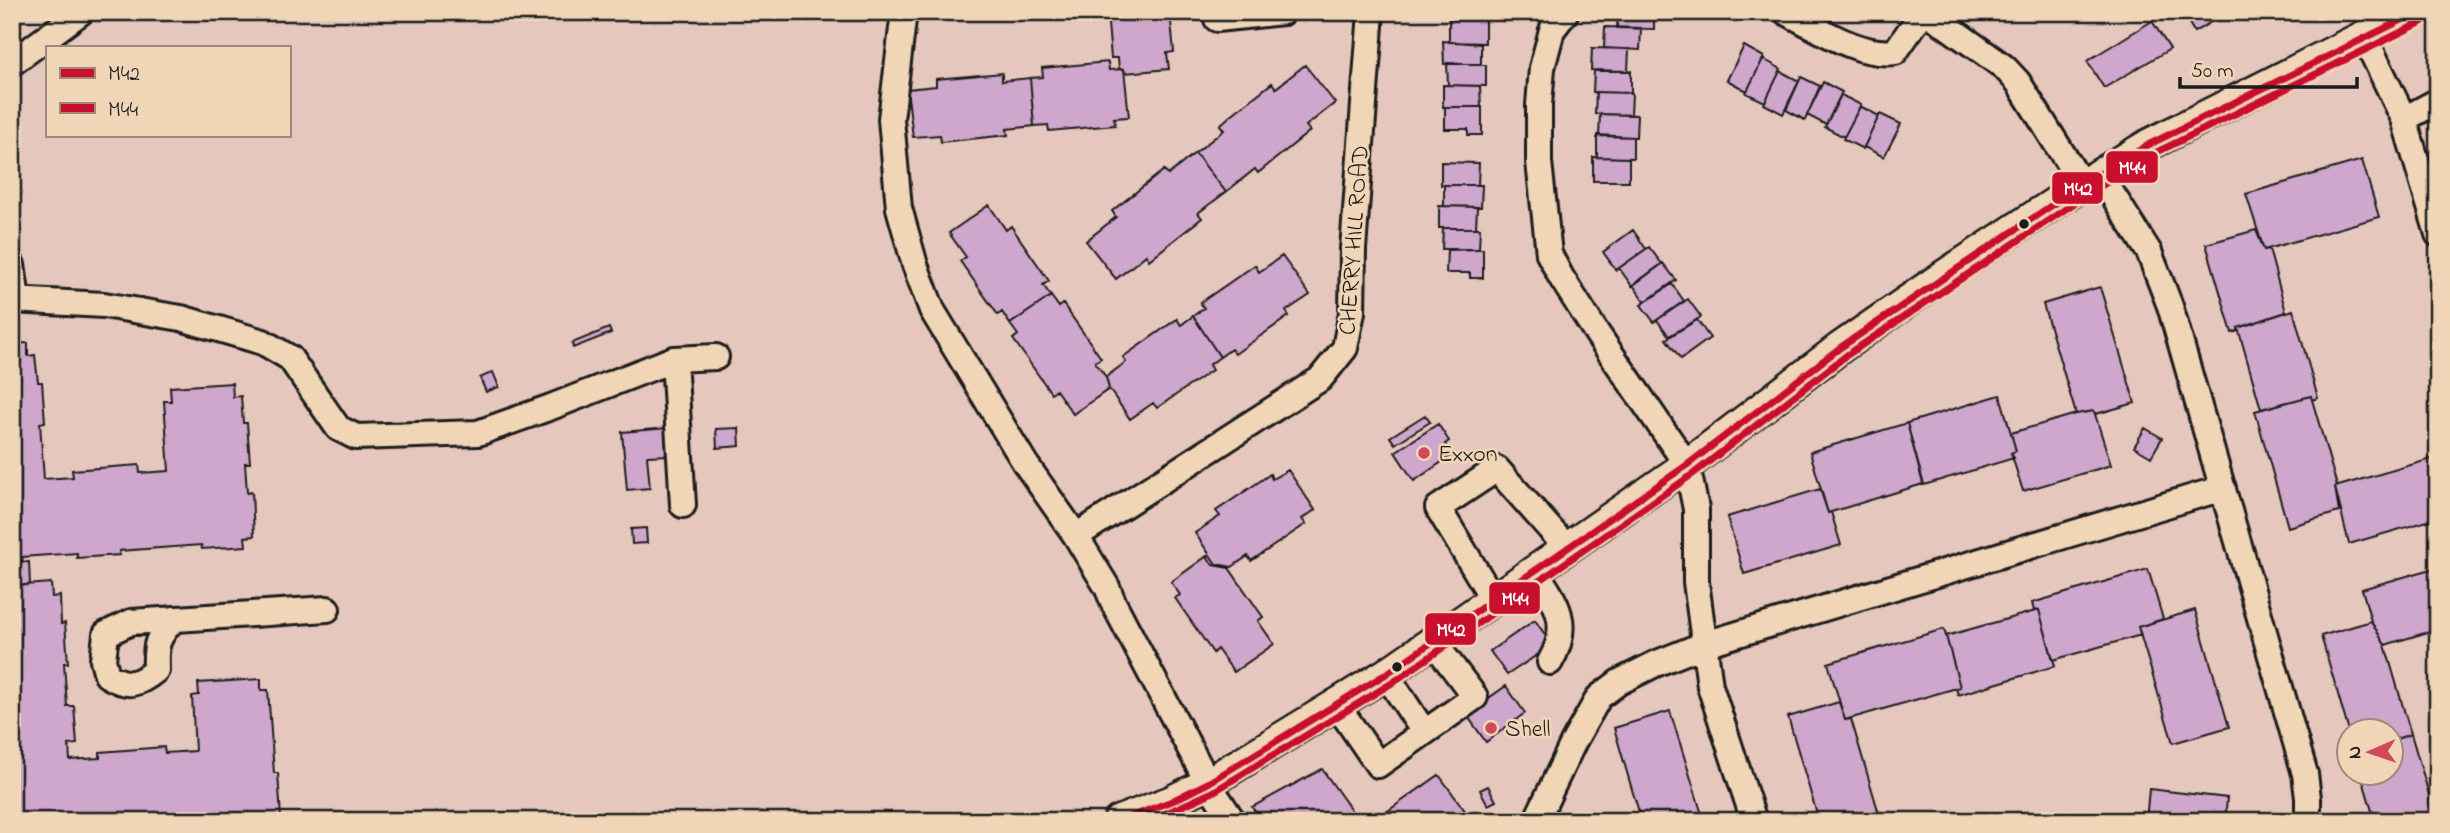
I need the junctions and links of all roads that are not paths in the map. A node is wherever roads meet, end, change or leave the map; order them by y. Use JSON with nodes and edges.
{"nodes":[{"id":1,"x":81,"y":12,"type":"edge"},
{"id":2,"x":904,"y":12,"type":"edge"},
{"id":3,"x":1216,"y":12,"type":"edge"},
{"id":4,"x":1283,"y":12,"type":"edge"},
{"id":5,"x":1371,"y":12,"type":"edge"},
{"id":6,"x":1566,"y":12,"type":"edge"},
{"id":7,"x":1786,"y":12,"type":"edge"},
{"id":8,"x":1925,"y":12,"type":"edge"},
{"id":9,"x":2413,"y":13,"type":"edge"},
{"id":10,"x":2365,"y":37,"type":"junction"},
{"id":11,"x":12,"y":63,"type":"edge"},
{"id":12,"x":2438,"y":101,"type":"edge"},
{"id":13,"x":2404,"y":119,"type":"junction"},
{"id":14,"x":2091,"y":180,"type":"junction"},
{"id":15,"x":2438,"y":234,"type":"edge"},
{"id":16,"x":12,"y":265,"type":"edge"},
{"id":17,"x":14,"y":300,"type":"edge"},
{"id":18,"x":716,"y":357,"type":"dead end"},
{"id":19,"x":674,"y":359,"type":"junction"},
{"id":20,"x":1686,"y":465,"type":"junction"},
{"id":21,"x":2223,"y":488,"type":"junction"},
{"id":22,"x":683,"y":505,"type":"dead end"},
{"id":23,"x":1076,"y":536,"type":"junction"},
{"id":24,"x":1567,"y":548,"type":"junction"},
{"id":25,"x":1534,"y":570,"type":"junction"},
{"id":26,"x":1493,"y":599,"type":"junction"},
{"id":27,"x":327,"y":610,"type":"dead end"},
{"id":28,"x":174,"y":620,"type":"dead end"},
{"id":29,"x":1433,"y":640,"type":"junction"},
{"id":30,"x":1705,"y":644,"type":"junction"},
{"id":31,"x":1550,"y":662,"type":"dead end"},
{"id":32,"x":1386,"y":674,"type":"junction"},
{"id":33,"x":1337,"y":705,"type":"junction"},
{"id":34,"x":1424,"y":732,"type":"junction"},
{"id":35,"x":1208,"y":783,"type":"junction"},
{"id":36,"x":1177,"y":811,"type":"edge"},
{"id":37,"x":1119,"y":821,"type":"edge"},
{"id":38,"x":1233,"y":821,"type":"edge"},
{"id":39,"x":1536,"y":821,"type":"edge"},
{"id":40,"x":1754,"y":821,"type":"edge"},
{"id":41,"x":2308,"y":821,"type":"edge"}],
"edges":[{"from":1,"to":11,"type":"street"},
{"from":2,"to":23,"type":"street"},
{"from":3,"to":4,"type":"street"},
{"from":5,"to":23,"type":"street","name":"CHERRY HILL ROAD"},
{"from":6,"to":20,"type":"street"},
{"from":7,"to":8,"type":"street"},
{"from":8,"to":14,"type":"street"},
{"from":9,"to":10,"type":"main road"},
{"from":10,"to":13,"type":"street"},
{"from":10,"to":14,"type":"main road"},
{"from":12,"to":13,"type":"street"},
{"from":13,"to":15,"type":"street"},
{"from":14,"to":20,"type":"main road"},
{"from":14,"to":21,"type":"street"},
{"from":16,"to":17,"type":"street"},
{"from":17,"to":19,"type":"street"},
{"from":18,"to":19,"type":"street"},
{"from":19,"to":22,"type":"street"},
{"from":20,"to":24,"type":"main road"},
{"from":20,"to":30,"type":"street"},
{"from":21,"to":30,"type":"street"},
{"from":21,"to":41,"type":"street"},
{"from":23,"to":35,"type":"street"},
{"from":24,"to":25,"type":"main road"},
{"from":24,"to":26,"type":"street"},
{"from":25,"to":26,"type":"main road"},
{"from":25,"to":31,"type":"street"},
{"from":26,"to":29,"type":"main road"},
{"from":27,"to":28,"type":"street"},
{"from":29,"to":32,"type":"main road"},
{"from":29,"to":34,"type":"street"},
{"from":30,"to":39,"type":"street"},
{"from":30,"to":40,"type":"street"},
{"from":32,"to":33,"type":"main road"},
{"from":32,"to":34,"type":"street"},
{"from":33,"to":34,"type":"street"},
{"from":33,"to":35,"type":"main road"},
{"from":35,"to":36,"type":"main road"},
{"from":35,"to":38,"type":"street"},
{"from":36,"to":37,"type":"main road"}]}
